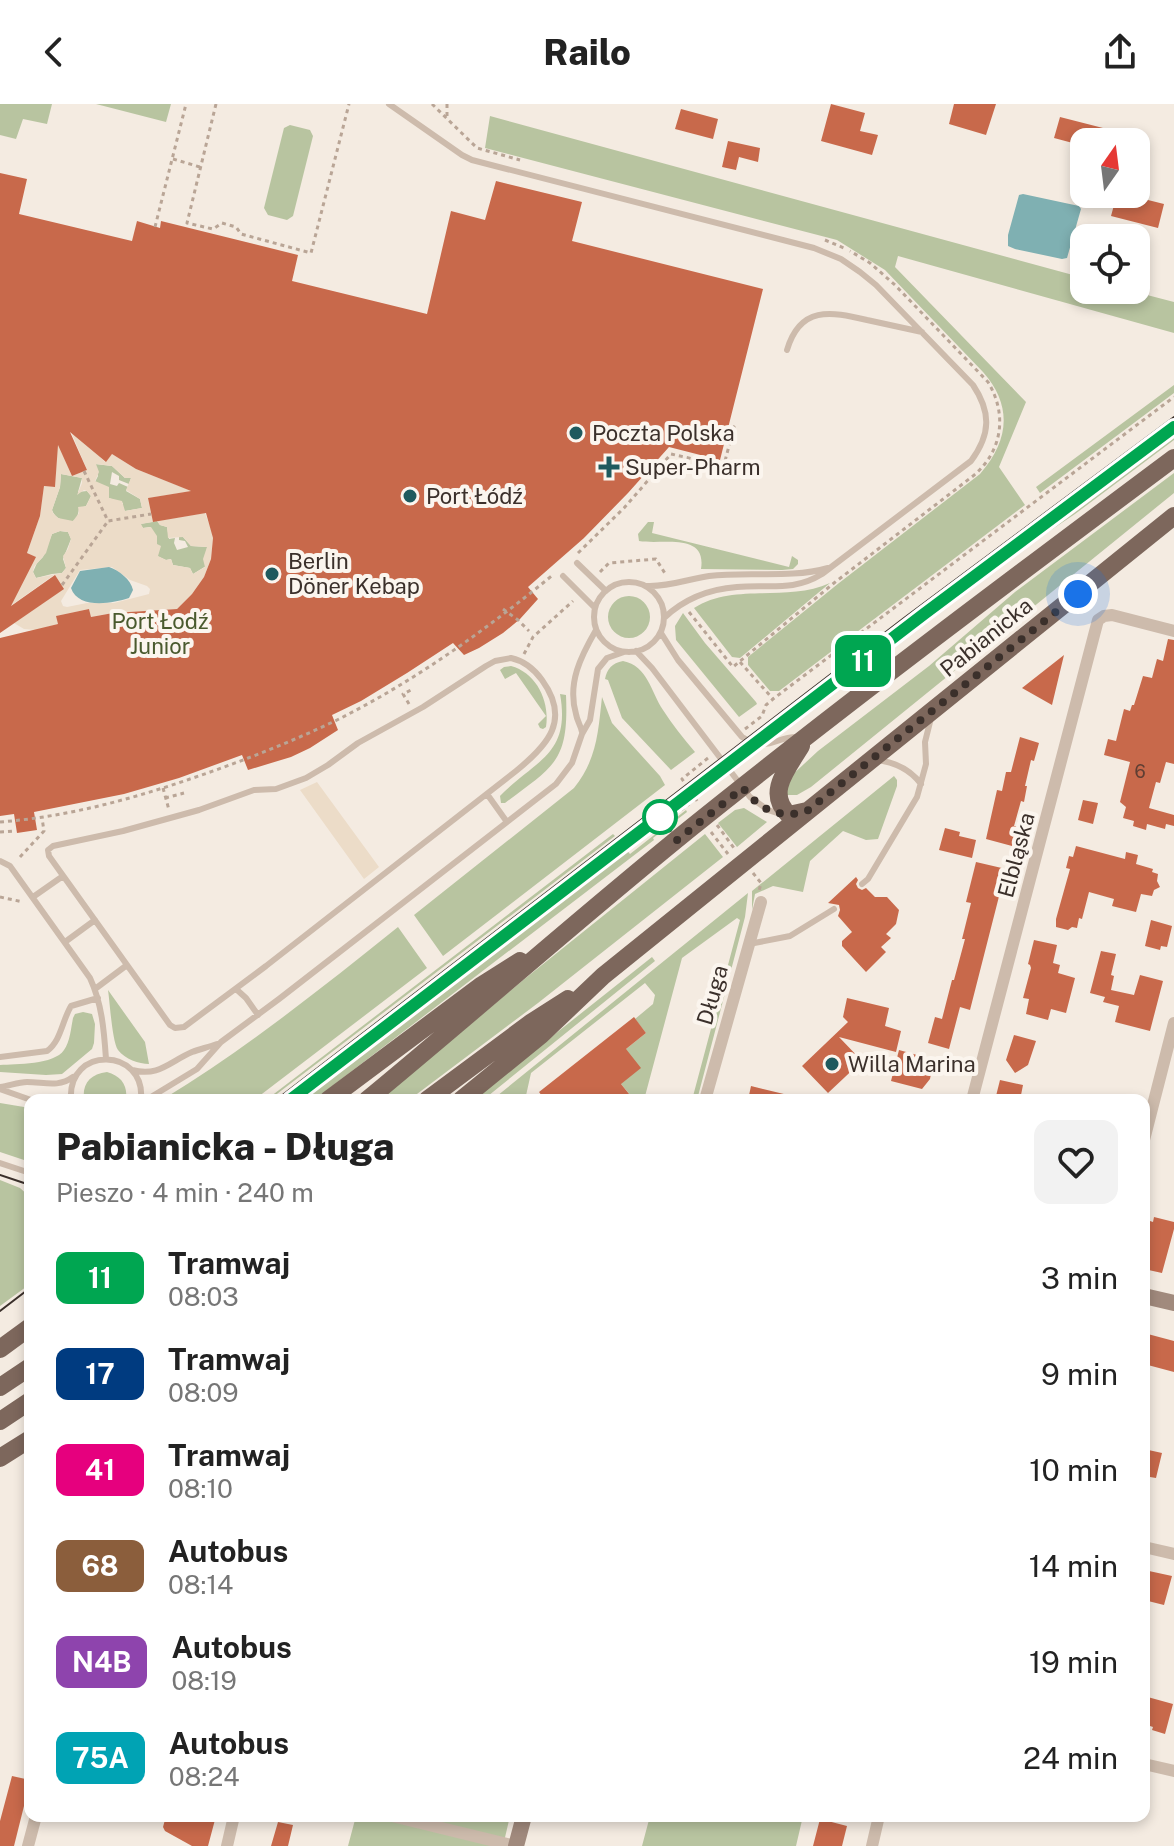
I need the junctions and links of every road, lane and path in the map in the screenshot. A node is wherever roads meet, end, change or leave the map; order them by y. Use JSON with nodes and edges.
{"nodes":[{"id":1,"x":186,"y":104,"type":"edge"},
{"id":2,"x":216,"y":104,"type":"edge"},
{"id":3,"x":349,"y":104,"type":"edge"},
{"id":4,"x":389,"y":104,"type":"edge"},
{"id":5,"x":447,"y":104,"type":"edge"},
{"id":6,"x":446,"y":118,"type":"dead end"},
{"id":7,"x":173,"y":159,"type":"junction"},
{"id":8,"x":200,"y":167,"type":"junction"},
{"id":9,"x":155,"y":227,"type":"dead end"},
{"id":10,"x":922,"y":332,"type":"junction"},
{"id":11,"x":787,"y":350,"type":"dead end"},
{"id":12,"x":1174,"y":397,"type":"edge"},
{"id":13,"x":729,"y":426,"type":"dead end"},
{"id":14,"x":1174,"y":458,"type":"edge"},
{"id":15,"x":84,"y":471,"type":"dead end"},
{"id":16,"x":151,"y":514,"type":"dead end"},
{"id":17,"x":1174,"y":516,"type":"edge"},
{"id":18,"x":108,"y":521,"type":"junction"},
{"id":19,"x":576,"y":560,"type":"joint"},
{"id":20,"x":564,"y":566,"type":"dead end"},
{"id":21,"x":832,"y":567,"type":"junction"},
{"id":22,"x":563,"y":576,"type":"dead end"},
{"id":23,"x":593,"y":579,"type":"junction"},
{"id":24,"x":62,"y":585,"type":"dead end"},
{"id":25,"x":672,"y":585,"type":"junction"},
{"id":26,"x":647,"y":586,"type":"junction"},
{"id":27,"x":606,"y":591,"type":"junction"},
{"id":28,"x":580,"y":593,"type":"junction"},
{"id":29,"x":682,"y":603,"type":"junction"},
{"id":30,"x":595,"y":608,"type":"junction"},
{"id":31,"x":506,"y":610,"type":"junction"},
{"id":32,"x":664,"y":618,"type":"junction"},
{"id":33,"x":596,"y":630,"type":"junction"},
{"id":34,"x":529,"y":631,"type":"dead end"},
{"id":35,"x":1174,"y":631,"type":"edge"},
{"id":36,"x":661,"y":633,"type":"junction"},
{"id":37,"x":636,"y":651,"type":"junction"},
{"id":38,"x":624,"y":652,"type":"junction"},
{"id":39,"x":520,"y":660,"type":"junction"},
{"id":40,"x":740,"y":662,"type":"dead end"},
{"id":41,"x":733,"y":667,"type":"dead end"},
{"id":42,"x":411,"y":690,"type":"dead end"},
{"id":43,"x":403,"y":694,"type":"dead end"},
{"id":44,"x":773,"y":699,"type":"junction"},
{"id":45,"x":933,"y":711,"type":"junction"},
{"id":46,"x":746,"y":728,"type":"dead end"},
{"id":47,"x":582,"y":734,"type":"junction"},
{"id":48,"x":807,"y":737,"type":"junction"},
{"id":49,"x":872,"y":759,"type":"junction"},
{"id":50,"x":704,"y":761,"type":"dead end"},
{"id":51,"x":921,"y":784,"type":"junction"},
{"id":52,"x":163,"y":788,"type":"junction"},
{"id":53,"x":743,"y":788,"type":"junction"},
{"id":54,"x":184,"y":793,"type":"dead end"},
{"id":55,"x":487,"y":794,"type":"junction"},
{"id":56,"x":165,"y":798,"type":"junction"},
{"id":57,"x":689,"y":804,"type":"dead end"},
{"id":58,"x":700,"y":805,"type":"dead end"},
{"id":59,"x":681,"y":810,"type":"dead end"},
{"id":60,"x":798,"y":813,"type":"junction"},
{"id":61,"x":42,"y":817,"type":"junction"},
{"id":62,"x":171,"y":818,"type":"junction"},
{"id":63,"x":0,"y":822,"type":"edge"},
{"id":64,"x":507,"y":822,"type":"junction"},
{"id":65,"x":717,"y":825,"type":"dead end"},
{"id":66,"x":710,"y":830,"type":"dead end"},
{"id":67,"x":14,"y":831,"type":"dead end"},
{"id":68,"x":0,"y":832,"type":"edge"},
{"id":69,"x":735,"y":849,"type":"dead end"},
{"id":70,"x":728,"y":854,"type":"dead end"},
{"id":71,"x":20,"y":857,"type":"dead end"},
{"id":72,"x":0,"y":861,"type":"edge"},
{"id":73,"x":754,"y":874,"type":"dead end"},
{"id":74,"x":63,"y":876,"type":"junction"},
{"id":75,"x":862,"y":884,"type":"dead end"},
{"id":76,"x":0,"y":897,"type":"edge"},
{"id":77,"x":33,"y":897,"type":"junction"},
{"id":78,"x":761,"y":902,"type":"joint"},
{"id":79,"x":38,"y":904,"type":"junction"},
{"id":80,"x":834,"y":909,"type":"dead end"},
{"id":81,"x":95,"y":920,"type":"junction"},
{"id":82,"x":566,"y":931,"type":"junction"},
{"id":83,"x":65,"y":942,"type":"junction"},
{"id":84,"x":749,"y":944,"type":"junction"},
{"id":85,"x":127,"y":965,"type":"junction"},
{"id":86,"x":603,"y":976,"type":"junction"},
{"id":87,"x":95,"y":989,"type":"junction"},
{"id":88,"x":236,"y":989,"type":"junction"},
{"id":89,"x":98,"y":998,"type":"junction"},
{"id":90,"x":258,"y":1015,"type":"junction"},
{"id":91,"x":1174,"y":1023,"type":"edge"},
{"id":92,"x":221,"y":1042,"type":"junction"},
{"id":93,"x":0,"y":1057,"type":"edge"},
{"id":94,"x":106,"y":1059,"type":"junction"},
{"id":95,"x":132,"y":1070,"type":"junction"},
{"id":96,"x":76,"y":1075,"type":"junction"},
{"id":97,"x":0,"y":1088,"type":"edge"},
{"id":98,"x":71,"y":1094,"type":"edge"},
{"id":99,"x":142,"y":1094,"type":"edge"},
{"id":100,"x":154,"y":1094,"type":"edge"},
{"id":101,"x":336,"y":1094,"type":"edge"},
{"id":102,"x":374,"y":1094,"type":"edge"},
{"id":103,"x":435,"y":1094,"type":"edge"},
{"id":104,"x":470,"y":1094,"type":"edge"},
{"id":105,"x":707,"y":1094,"type":"edge"},
{"id":106,"x":974,"y":1094,"type":"edge"},
{"id":107,"x":24,"y":1097,"type":"edge"},
{"id":108,"x":1150,"y":1117,"type":"edge"},
{"id":109,"x":0,"y":1163,"type":"edge"},
{"id":110,"x":24,"y":1171,"type":"edge"},
{"id":111,"x":1150,"y":1297,"type":"edge"},
{"id":112,"x":1174,"y":1303,"type":"edge"},
{"id":113,"x":24,"y":1331,"type":"edge"},
{"id":114,"x":0,"y":1349,"type":"edge"},
{"id":115,"x":24,"y":1371,"type":"edge"},
{"id":116,"x":0,"y":1387,"type":"edge"},
{"id":117,"x":24,"y":1405,"type":"edge"},
{"id":118,"x":0,"y":1421,"type":"edge"},
{"id":119,"x":24,"y":1443,"type":"edge"},
{"id":120,"x":0,"y":1458,"type":"edge"},
{"id":121,"x":1150,"y":1548,"type":"edge"},
{"id":122,"x":1174,"y":1554,"type":"edge"},
{"id":123,"x":1150,"y":1765,"type":"edge"},
{"id":124,"x":1174,"y":1771,"type":"edge"},
{"id":125,"x":34,"y":1822,"type":"edge"},
{"id":126,"x":233,"y":1822,"type":"edge"},
{"id":127,"x":417,"y":1822,"type":"edge"},
{"id":128,"x":522,"y":1822,"type":"edge"},
{"id":129,"x":878,"y":1822,"type":"edge"},
{"id":130,"x":28,"y":1846,"type":"edge"},
{"id":131,"x":227,"y":1846,"type":"edge"},
{"id":132,"x":516,"y":1846,"type":"edge"},
{"id":133,"x":872,"y":1846,"type":"edge"}],
"edges":[{"from":1,"to":7,"type":"path"},
{"from":2,"to":8,"type":"path"},
{"from":3,"to":8,"type":"path"},
{"from":4,"to":10,"type":"lane"},
{"from":5,"to":6,"type":"path"},
{"from":7,"to":8,"type":"path"},
{"from":7,"to":9,"type":"path"},
{"from":10,"to":11,"type":"lane"},
{"from":10,"to":21,"type":"lane"},
{"from":12,"to":44,"type":"path"},
{"from":13,"to":19,"type":"path"},
{"from":14,"to":48,"type":"main road","name":"Pabianicka"},
{"from":15,"to":18,"type":"path"},
{"from":16,"to":18,"type":"path"},
{"from":17,"to":45,"type":"main road","name":"Pabianicka"},
{"from":18,"to":24,"type":"path"},
{"from":19,"to":23,"type":"lane"},
{"from":20,"to":31,"type":"path"},
{"from":21,"to":25,"type":"lane"},
{"from":21,"to":29,"type":"lane"},
{"from":22,"to":28,"type":"lane"},
{"from":23,"to":25,"type":"path"},
{"from":23,"to":27,"type":"lane"},
{"from":25,"to":26,"type":"lane"},
{"from":26,"to":27,"type":"lane"},
{"from":26,"to":32,"type":"lane"},
{"from":27,"to":30,"type":"lane"},
{"from":28,"to":30,"type":"lane"},
{"from":28,"to":39,"type":"path"},
{"from":29,"to":32,"type":"lane"},
{"from":29,"to":41,"type":"path"},
{"from":30,"to":33,"type":"lane"},
{"from":31,"to":34,"type":"path"},
{"from":31,"to":52,"type":"path"},
{"from":32,"to":36,"type":"lane"},
{"from":33,"to":38,"type":"lane"},
{"from":33,"to":47,"type":"lane"},
{"from":35,"to":106,"type":"street","name":"Elbląska"},
{"from":36,"to":37,"type":"lane"},
{"from":36,"to":48,"type":"lane"},
{"from":37,"to":38,"type":"lane"},
{"from":37,"to":53,"type":"lane"},
{"from":38,"to":47,"type":"lane"},
{"from":39,"to":55,"type":"lane"},
{"from":39,"to":62,"type":"lane"},
{"from":40,"to":44,"type":"path"},
{"from":42,"to":43,"type":"path"},
{"from":44,"to":46,"type":"path"},
{"from":45,"to":49,"type":"main road","name":"Pabianicka"},
{"from":45,"to":51,"type":"lane"},
{"from":47,"to":64,"type":"lane"},
{"from":48,"to":53,"type":"main road","name":"Pabianicka"},
{"from":48,"to":60,"type":"main road"},
{"from":49,"to":51,"type":"lane"},
{"from":49,"to":60,"type":"main road","name":"Pabianicka"},
{"from":50,"to":58,"type":"path"},
{"from":51,"to":75,"type":"lane"},
{"from":52,"to":56,"type":"path"},
{"from":52,"to":61,"type":"path"},
{"from":53,"to":60,"type":"lane"},
{"from":53,"to":82,"type":"main road","name":"Pabianicka"},
{"from":54,"to":56,"type":"path"},
{"from":55,"to":64,"type":"lane"},
{"from":55,"to":88,"type":"lane"},
{"from":56,"to":62,"type":"path"},
{"from":57,"to":59,"type":"path"},
{"from":60,"to":86,"type":"main road","name":"Pabianicka"},
{"from":61,"to":63,"type":"path"},
{"from":61,"to":71,"type":"path"},
{"from":62,"to":74,"type":"lane"},
{"from":64,"to":90,"type":"lane"},
{"from":65,"to":69,"type":"path"},
{"from":66,"to":70,"type":"path"},
{"from":67,"to":68,"type":"path"},
{"from":72,"to":77,"type":"lane"},
{"from":73,"to":78,"type":"path"},
{"from":74,"to":77,"type":"lane"},
{"from":74,"to":81,"type":"lane"},
{"from":76,"to":79,"type":"path"},
{"from":77,"to":79,"type":"lane"},
{"from":78,"to":84,"type":"street","name":"Długa"},
{"from":79,"to":83,"type":"lane"},
{"from":80,"to":84,"type":"lane"},
{"from":81,"to":83,"type":"lane"},
{"from":81,"to":85,"type":"lane"},
{"from":82,"to":101,"type":"main road"},
{"from":82,"to":102,"type":"main road"},
{"from":83,"to":87,"type":"lane"},
{"from":84,"to":105,"type":"street","name":"Długa"},
{"from":85,"to":87,"type":"lane"},
{"from":85,"to":88,"type":"lane"},
{"from":86,"to":103,"type":"main road"},
{"from":86,"to":104,"type":"main road"},
{"from":87,"to":89,"type":"lane"},
{"from":88,"to":90,"type":"lane"},
{"from":89,"to":93,"type":"lane"},
{"from":89,"to":94,"type":"lane"},
{"from":90,"to":92,"type":"lane"},
{"from":91,"to":108,"type":"street"},
{"from":92,"to":95,"type":"lane"},
{"from":92,"to":100,"type":"lane"},
{"from":94,"to":95,"type":"lane"},
{"from":94,"to":96,"type":"lane"},
{"from":95,"to":99,"type":"lane"},
{"from":96,"to":97,"type":"lane"},
{"from":96,"to":98,"type":"lane"},
{"from":97,"to":107,"type":"lane"},
{"from":109,"to":110,"type":"lane"},
{"from":111,"to":112,"type":"street"},
{"from":113,"to":114,"type":"main road"},
{"from":115,"to":116,"type":"main road"},
{"from":117,"to":118,"type":"main road"},
{"from":119,"to":120,"type":"main road"},
{"from":121,"to":122,"type":"street"},
{"from":123,"to":124,"type":"street"},
{"from":125,"to":130,"type":"street"},
{"from":126,"to":131,"type":"street"},
{"from":127,"to":132,"type":"street"},
{"from":128,"to":132,"type":"street"},
{"from":129,"to":133,"type":"street"}]}
